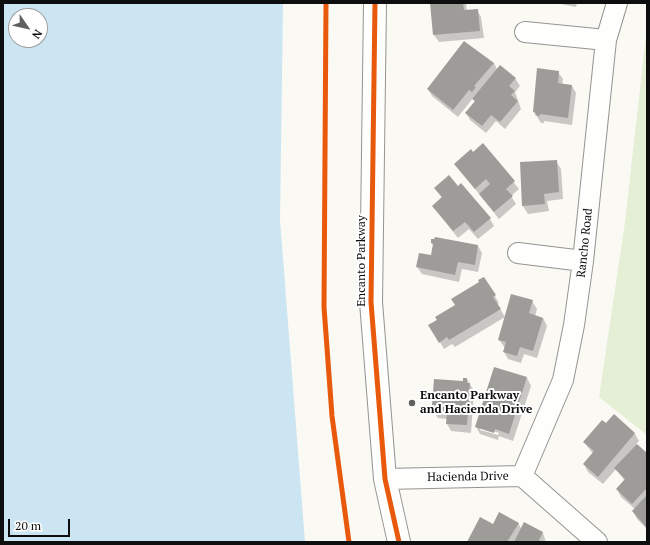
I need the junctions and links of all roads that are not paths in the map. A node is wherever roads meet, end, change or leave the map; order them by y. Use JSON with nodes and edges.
{"nodes":[{"id":1,"x":375,"y":3,"type":"edge"},
{"id":2,"x":617,"y":3,"type":"edge"},
{"id":3,"x":525,"y":32,"type":"dead end"},
{"id":4,"x":606,"y":40,"type":"junction"},
{"id":5,"x":518,"y":252,"type":"dead end"},
{"id":6,"x":583,"y":261,"type":"junction"},
{"id":7,"x":522,"y":476,"type":"junction"},
{"id":8,"x":385,"y":479,"type":"junction"},
{"id":9,"x":399,"y":542,"type":"edge"},
{"id":10,"x":597,"y":542,"type":"edge"}],
"edges":[{"from":1,"to":8,"type":"street","name":"Encanto Parkway"},
{"from":2,"to":4,"type":"street","name":"Rancho Road"},
{"from":3,"to":4,"type":"street"},
{"from":4,"to":6,"type":"street","name":"Rancho Road"},
{"from":5,"to":6,"type":"street"},
{"from":6,"to":7,"type":"street","name":"Rancho Road"},
{"from":7,"to":8,"type":"street","name":"Hacienda Drive"},
{"from":7,"to":10,"type":"street","name":"Hacienda Drive"},
{"from":8,"to":9,"type":"street","name":"Encanto Parkway"}]}
